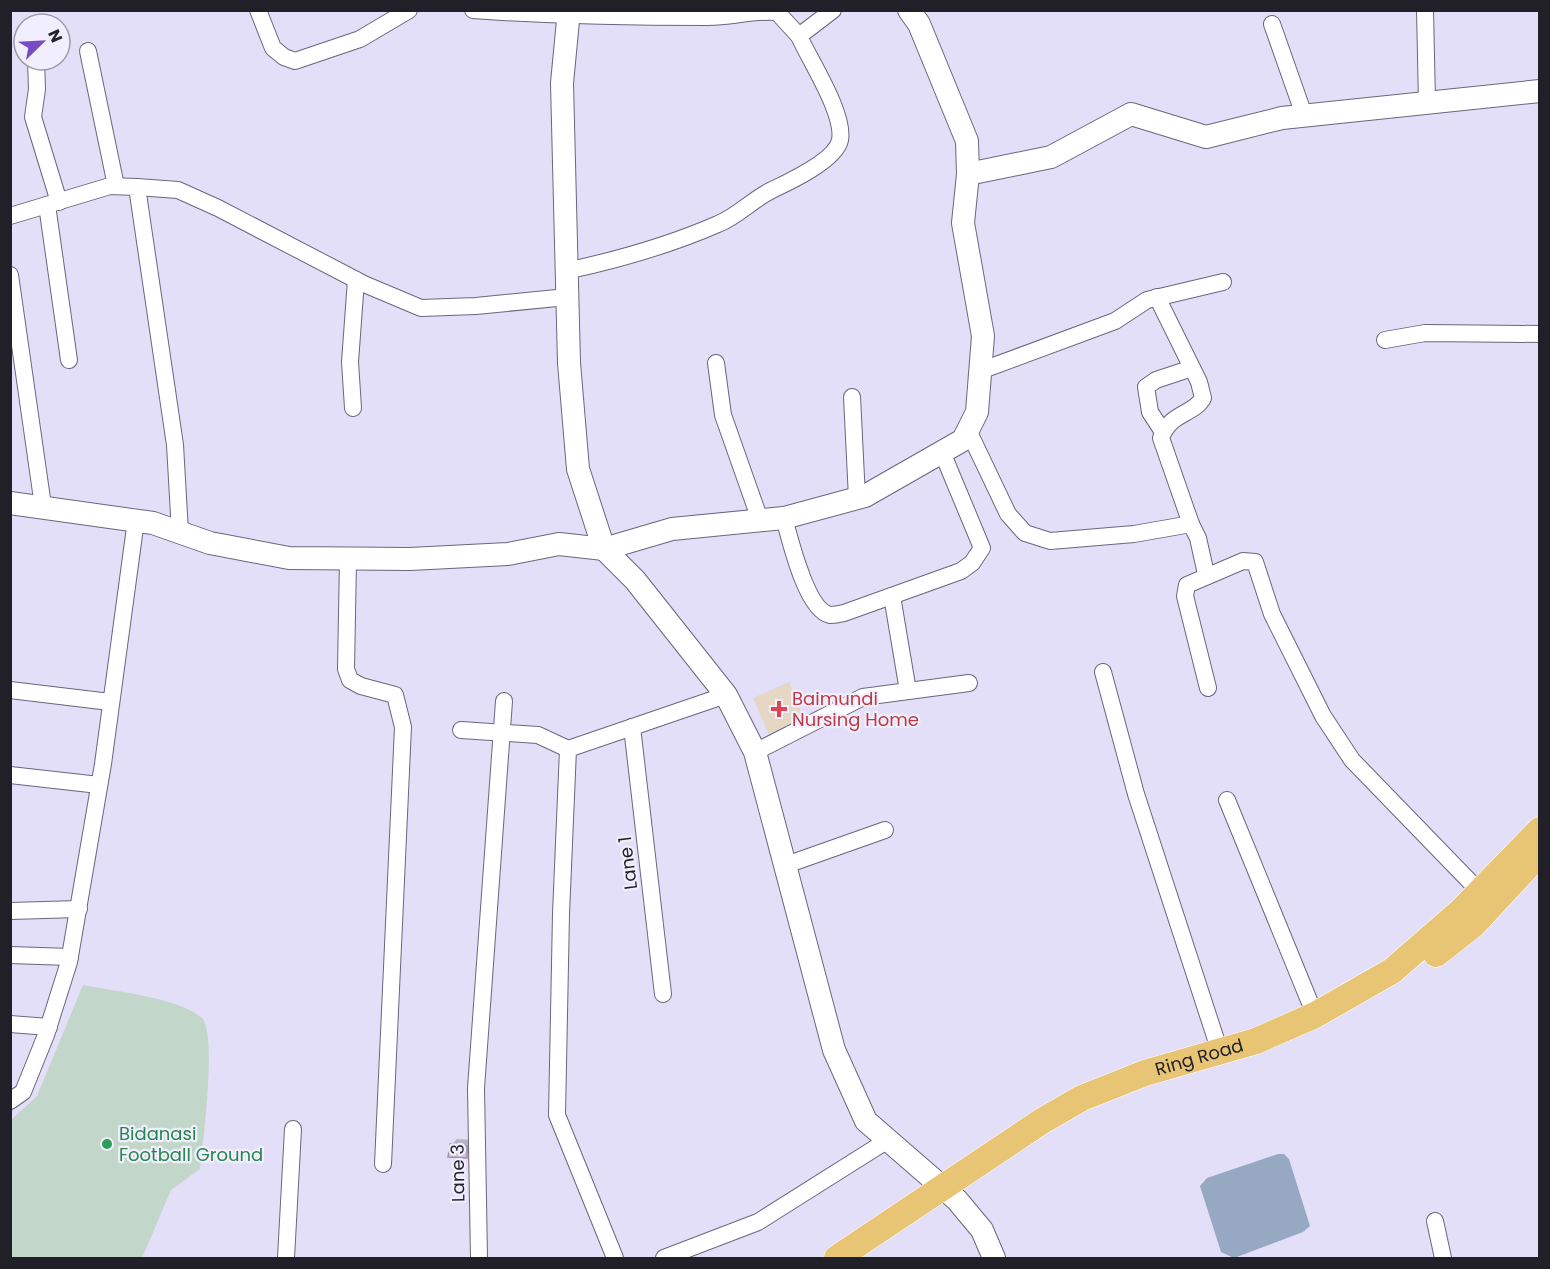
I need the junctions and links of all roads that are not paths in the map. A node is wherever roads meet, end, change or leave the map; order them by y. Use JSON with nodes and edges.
{"nodes":[{"id":1,"x":258,"y":10,"type":"edge"},
{"id":2,"x":409,"y":10,"type":"edge"},
{"id":3,"x":473,"y":10,"type":"edge"},
{"id":4,"x":833,"y":10,"type":"edge"},
{"id":5,"x":909,"y":10,"type":"edge"},
{"id":6,"x":1425,"y":10,"type":"edge"},
{"id":7,"x":568,"y":14,"type":"edge"},
{"id":8,"x":1272,"y":24,"type":"dead end"},
{"id":9,"x":799,"y":36,"type":"junction"},
{"id":10,"x":88,"y":51,"type":"dead end"},
{"id":11,"x":36,"y":72,"type":"edge"},
{"id":12,"x":1539,"y":91,"type":"edge"},
{"id":13,"x":1427,"y":103,"type":"junction"},
{"id":14,"x":1304,"y":116,"type":"junction"},
{"id":15,"x":968,"y":174,"type":"junction"},
{"id":16,"x":116,"y":186,"type":"junction"},
{"id":17,"x":137,"y":187,"type":"junction"},
{"id":18,"x":53,"y":203,"type":"junction"},
{"id":19,"x":10,"y":216,"type":"edge"},
{"id":20,"x":566,"y":272,"type":"junction"},
{"id":21,"x":10,"y":275,"type":"edge"},
{"id":22,"x":356,"y":280,"type":"junction"},
{"id":23,"x":1223,"y":282,"type":"dead end"},
{"id":24,"x":567,"y":297,"type":"junction"},
{"id":25,"x":1157,"y":297,"type":"junction"},
{"id":26,"x":1539,"y":334,"type":"edge"},
{"id":27,"x":1384,"y":340,"type":"dead end"},
{"id":28,"x":69,"y":360,"type":"dead end"},
{"id":29,"x":716,"y":363,"type":"dead end"},
{"id":30,"x":1192,"y":368,"type":"junction"},
{"id":31,"x":980,"y":371,"type":"junction"},
{"id":32,"x":852,"y":397,"type":"dead end"},
{"id":33,"x":353,"y":408,"type":"dead end"},
{"id":34,"x":968,"y":430,"type":"junction"},
{"id":35,"x":1163,"y":432,"type":"junction"},
{"id":36,"x":942,"y":452,"type":"junction"},
{"id":37,"x":857,"y":498,"type":"junction"},
{"id":38,"x":10,"y":503,"type":"edge"},
{"id":39,"x":43,"y":506,"type":"junction"},
{"id":40,"x":784,"y":518,"type":"junction"},
{"id":41,"x":136,"y":520,"type":"junction"},
{"id":42,"x":760,"y":520,"type":"junction"},
{"id":43,"x":1191,"y":524,"type":"junction"},
{"id":44,"x":180,"y":532,"type":"junction"},
{"id":45,"x":604,"y":549,"type":"junction"},
{"id":46,"x":348,"y":559,"type":"junction"},
{"id":47,"x":1206,"y":574,"type":"junction"},
{"id":48,"x":892,"y":596,"type":"junction"},
{"id":49,"x":1103,"y":672,"type":"dead end"},
{"id":50,"x":969,"y":683,"type":"dead end"},
{"id":51,"x":1208,"y":687,"type":"dead end"},
{"id":52,"x":10,"y":690,"type":"edge"},
{"id":53,"x":908,"y":691,"type":"junction"},
{"id":54,"x":726,"y":695,"type":"junction"},
{"id":55,"x":504,"y":701,"type":"dead end"},
{"id":56,"x":110,"y":702,"type":"junction"},
{"id":57,"x":632,"y":727,"type":"junction"},
{"id":58,"x":461,"y":730,"type":"dead end"},
{"id":59,"x":503,"y":733,"type":"junction"},
{"id":60,"x":568,"y":749,"type":"junction"},
{"id":61,"x":755,"y":752,"type":"junction"},
{"id":62,"x":10,"y":775,"type":"edge"},
{"id":63,"x":99,"y":785,"type":"junction"},
{"id":64,"x":1227,"y":800,"type":"dead end"},
{"id":65,"x":885,"y":830,"type":"dead end"},
{"id":66,"x":1539,"y":830,"type":"edge"},
{"id":67,"x":1539,"y":854,"type":"edge"},
{"id":68,"x":786,"y":865,"type":"junction"},
{"id":69,"x":1479,"y":891,"type":"junction"},
{"id":70,"x":79,"y":909,"type":"junction"},
{"id":71,"x":10,"y":911,"type":"edge"},
{"id":72,"x":10,"y":955,"type":"edge"},
{"id":73,"x":70,"y":957,"type":"junction"},
{"id":74,"x":663,"y":994,"type":"dead end"},
{"id":75,"x":1315,"y":1015,"type":"junction"},
{"id":76,"x":10,"y":1024,"type":"edge"},
{"id":77,"x":49,"y":1027,"type":"junction"},
{"id":78,"x":1220,"y":1052,"type":"junction"},
{"id":79,"x":10,"y":1101,"type":"edge"},
{"id":80,"x":293,"y":1129,"type":"dead end"},
{"id":81,"x":888,"y":1140,"type":"junction"},
{"id":82,"x":383,"y":1164,"type":"dead end"},
{"id":83,"x":951,"y":1194,"type":"junction"},
{"id":84,"x":1435,"y":1221,"type":"dead end"},
{"id":85,"x":286,"y":1258,"type":"edge"},
{"id":86,"x":479,"y":1258,"type":"edge"},
{"id":87,"x":615,"y":1258,"type":"edge"},
{"id":88,"x":664,"y":1258,"type":"edge"},
{"id":89,"x":837,"y":1258,"type":"edge"},
{"id":90,"x":869,"y":1258,"type":"edge"},
{"id":91,"x":994,"y":1258,"type":"edge"},
{"id":92,"x":1443,"y":1258,"type":"edge"}],
"edges":[{"from":1,"to":2,"type":"street"},
{"from":3,"to":7,"type":"street"},
{"from":4,"to":9,"type":"street"},
{"from":5,"to":15,"type":"street"},
{"from":6,"to":13,"type":"street"},
{"from":7,"to":9,"type":"street"},
{"from":7,"to":20,"type":"street"},
{"from":8,"to":14,"type":"street"},
{"from":9,"to":20,"type":"street"},
{"from":10,"to":16,"type":"street"},
{"from":11,"to":18,"type":"street"},
{"from":12,"to":13,"type":"street"},
{"from":13,"to":14,"type":"street"},
{"from":14,"to":15,"type":"street"},
{"from":15,"to":31,"type":"street"},
{"from":16,"to":17,"type":"street"},
{"from":16,"to":18,"type":"street"},
{"from":17,"to":22,"type":"street"},
{"from":17,"to":44,"type":"street"},
{"from":18,"to":19,"type":"street"},
{"from":18,"to":28,"type":"street"},
{"from":20,"to":24,"type":"street"},
{"from":21,"to":39,"type":"street"},
{"from":22,"to":24,"type":"street"},
{"from":22,"to":33,"type":"street"},
{"from":23,"to":25,"type":"street"},
{"from":24,"to":45,"type":"street"},
{"from":25,"to":30,"type":"street"},
{"from":25,"to":31,"type":"street"},
{"from":26,"to":27,"type":"street"},
{"from":29,"to":42,"type":"street"},
{"from":30,"to":35,"type":"street"},
{"from":30,"to":35,"type":"street"},
{"from":31,"to":34,"type":"street"},
{"from":32,"to":37,"type":"street"},
{"from":34,"to":36,"type":"street"},
{"from":34,"to":43,"type":"street"},
{"from":35,"to":43,"type":"street"},
{"from":36,"to":37,"type":"street"},
{"from":36,"to":48,"type":"street"},
{"from":37,"to":40,"type":"street"},
{"from":38,"to":39,"type":"street"},
{"from":39,"to":41,"type":"street"},
{"from":40,"to":42,"type":"street"},
{"from":40,"to":48,"type":"street"},
{"from":41,"to":44,"type":"street"},
{"from":41,"to":56,"type":"street"},
{"from":42,"to":45,"type":"street"},
{"from":43,"to":47,"type":"street"},
{"from":44,"to":46,"type":"street"},
{"from":45,"to":46,"type":"street"},
{"from":45,"to":54,"type":"street"},
{"from":46,"to":82,"type":"street"},
{"from":47,"to":51,"type":"street"},
{"from":47,"to":69,"type":"street"},
{"from":48,"to":53,"type":"street"},
{"from":49,"to":78,"type":"street"},
{"from":50,"to":53,"type":"street"},
{"from":52,"to":56,"type":"street"},
{"from":53,"to":61,"type":"street"},
{"from":54,"to":57,"type":"street"},
{"from":54,"to":61,"type":"street"},
{"from":55,"to":59,"type":"street","name":"Lane 3"},
{"from":56,"to":63,"type":"street"},
{"from":57,"to":60,"type":"street"},
{"from":57,"to":74,"type":"street","name":"Lane 1"},
{"from":58,"to":59,"type":"street"},
{"from":59,"to":60,"type":"street"},
{"from":59,"to":86,"type":"street","name":"Lane 3"},
{"from":60,"to":87,"type":"street"},
{"from":61,"to":68,"type":"street"},
{"from":62,"to":63,"type":"street"},
{"from":63,"to":70,"type":"street"},
{"from":64,"to":75,"type":"street"},
{"from":65,"to":68,"type":"street"},
{"from":66,"to":69,"type":"main road","name":"Ring Road"},
{"from":67,"to":83,"type":"main road","name":"Ring Road"},
{"from":68,"to":81,"type":"street"},
{"from":69,"to":75,"type":"main road","name":"Ring Road"},
{"from":70,"to":71,"type":"street"},
{"from":70,"to":73,"type":"street"},
{"from":72,"to":73,"type":"street"},
{"from":73,"to":77,"type":"street"},
{"from":75,"to":78,"type":"main road","name":"Ring Road"},
{"from":76,"to":77,"type":"street"},
{"from":77,"to":79,"type":"street"},
{"from":78,"to":83,"type":"main road","name":"Ring Road"},
{"from":80,"to":85,"type":"street"},
{"from":81,"to":83,"type":"street"},
{"from":81,"to":88,"type":"street"},
{"from":83,"to":89,"type":"main road","name":"Ring Road"},
{"from":83,"to":90,"type":"main road"},
{"from":83,"to":91,"type":"street"},
{"from":84,"to":92,"type":"street"}]}
